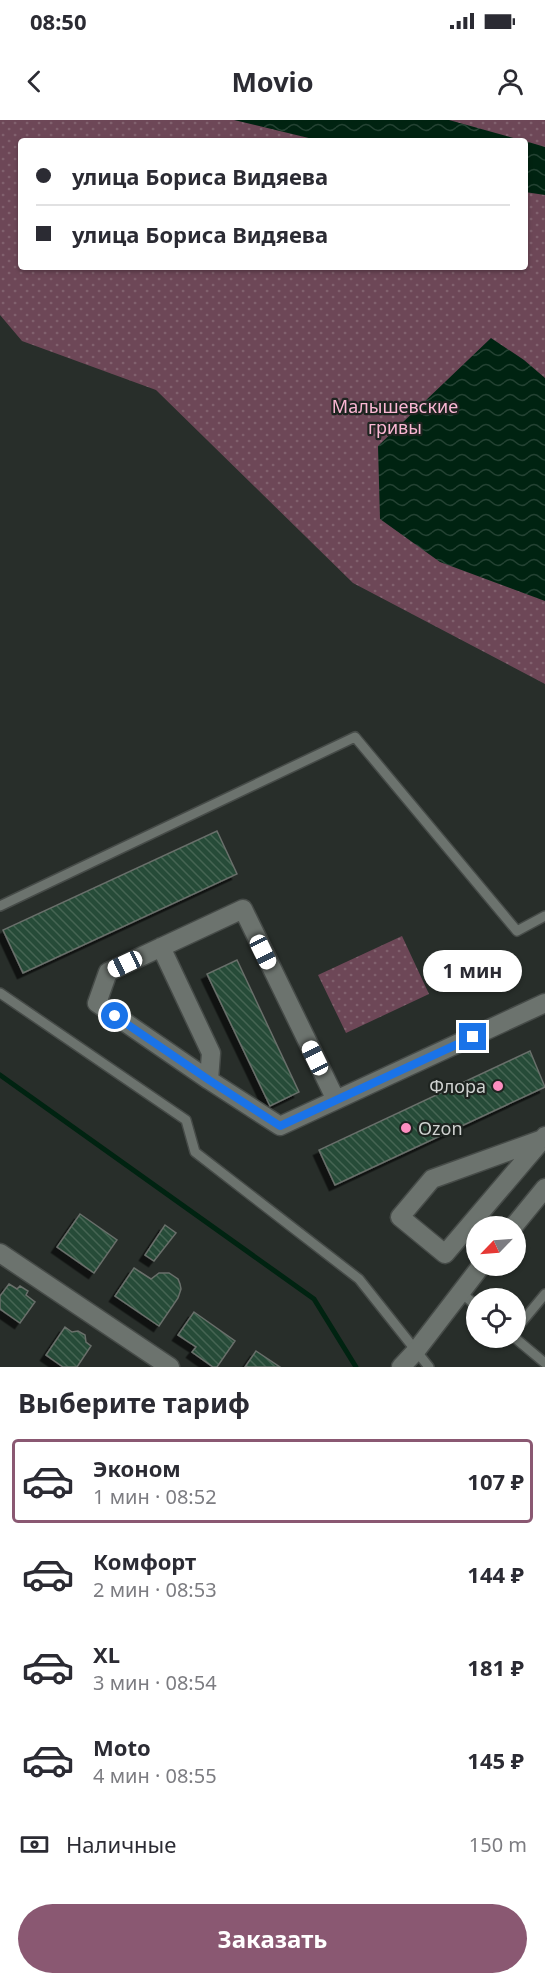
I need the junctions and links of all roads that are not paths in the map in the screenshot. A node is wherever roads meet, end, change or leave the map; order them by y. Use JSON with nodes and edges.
{"nodes":[{"id":1,"x":0,"y":906,"type":"edge"},
{"id":2,"x":545,"y":916,"type":"edge"},
{"id":3,"x":161,"y":947,"type":"junction"},
{"id":4,"x":0,"y":993,"type":"edge"},
{"id":5,"x":545,"y":1003,"type":"edge"},
{"id":6,"x":209,"y":1080,"type":"junction"},
{"id":7,"x":336,"y":1100,"type":"junction"},
{"id":8,"x":544,"y":1138,"type":"edge"},
{"id":9,"x":545,"y":1188,"type":"edge"},
{"id":10,"x":522,"y":1216,"type":"edge"},
{"id":11,"x":0,"y":1253,"type":"edge"},
{"id":12,"x":473,"y":1276,"type":"edge"},
{"id":13,"x":460,"y":1292,"type":"junction"},
{"id":14,"x":545,"y":1294,"type":"edge"},
{"id":15,"x":466,"y":1297,"type":"edge"},
{"id":16,"x":526,"y":1317,"type":"edge"},
{"id":17,"x":526,"y":1347,"type":"edge"},
{"id":18,"x":415,"y":1352,"type":"junction"},
{"id":19,"x":545,"y":1363,"type":"edge"},
{"id":20,"x":170,"y":1367,"type":"edge"},
{"id":21,"x":401,"y":1367,"type":"edge"},
{"id":22,"x":429,"y":1367,"type":"edge"}],
"edges":[{"from":1,"to":2,"type":"lane"},
{"from":3,"to":6,"type":"street"},
{"from":3,"to":6,"type":"street"},
{"from":3,"to":7,"type":"street"},
{"from":4,"to":18,"type":"lane"},
{"from":5,"to":7,"type":"street"},
{"from":6,"to":7,"type":"street"},
{"from":8,"to":8,"type":"street"},
{"from":9,"to":10,"type":"street"},
{"from":11,"to":20,"type":"street"},
{"from":12,"to":13,"type":"street"},
{"from":13,"to":15,"type":"lane"},
{"from":13,"to":18,"type":"street"},
{"from":14,"to":16,"type":"lane"},
{"from":17,"to":19,"type":"lane"},
{"from":18,"to":21,"type":"street"},
{"from":18,"to":22,"type":"lane"}]}
